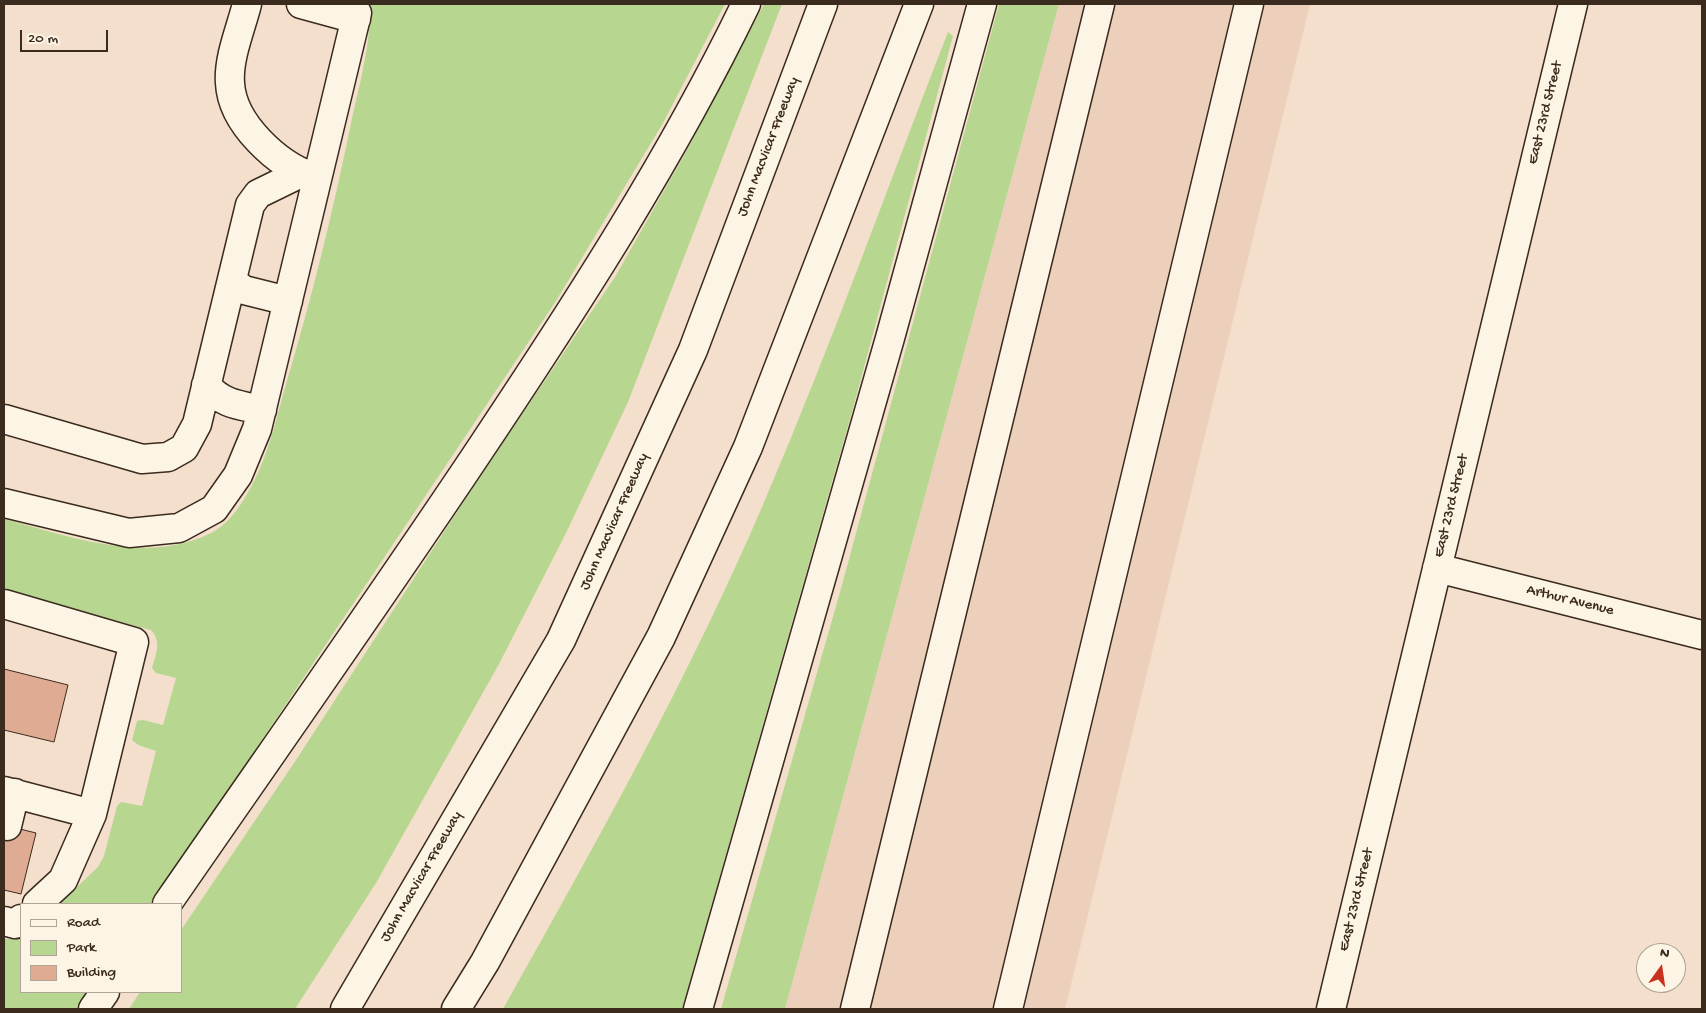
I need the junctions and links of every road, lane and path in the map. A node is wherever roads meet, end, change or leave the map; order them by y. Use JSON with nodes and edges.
{"nodes":[{"id":1,"x":247,"y":4,"type":"edge"},
{"id":2,"x":301,"y":4,"type":"edge"},
{"id":3,"x":746,"y":4,"type":"edge"},
{"id":4,"x":823,"y":4,"type":"edge"},
{"id":5,"x":919,"y":4,"type":"edge"},
{"id":6,"x":982,"y":4,"type":"edge"},
{"id":7,"x":1100,"y":4,"type":"edge"},
{"id":8,"x":1249,"y":4,"type":"edge"},
{"id":9,"x":1573,"y":4,"type":"edge"},
{"id":10,"x":309,"y":176,"type":"junction"},
{"id":11,"x":233,"y":282,"type":"junction"},
{"id":12,"x":288,"y":301,"type":"junction"},
{"id":13,"x":206,"y":385,"type":"junction"},
{"id":14,"x":262,"y":410,"type":"junction"},
{"id":15,"x":4,"y":419,"type":"edge"},
{"id":16,"x":4,"y":503,"type":"edge"},
{"id":17,"x":1437,"y":568,"type":"junction"},
{"id":18,"x":4,"y":604,"type":"edge"},
{"id":19,"x":1702,"y":635,"type":"edge"},
{"id":20,"x":9,"y":792,"type":"edge"},
{"id":21,"x":92,"y":814,"type":"junction"},
{"id":22,"x":7,"y":826,"type":"dead end"},
{"id":23,"x":38,"y":903,"type":"edge"},
{"id":24,"x":167,"y":903,"type":"edge"},
{"id":25,"x":20,"y":920,"type":"edge"},
{"id":26,"x":4,"y":921,"type":"edge"},
{"id":27,"x":105,"y":993,"type":"edge"},
{"id":28,"x":93,"y":1009,"type":"edge"},
{"id":29,"x":345,"y":1009,"type":"edge"},
{"id":30,"x":456,"y":1009,"type":"edge"},
{"id":31,"x":698,"y":1009,"type":"edge"},
{"id":32,"x":855,"y":1009,"type":"edge"},
{"id":33,"x":1008,"y":1009,"type":"edge"},
{"id":34,"x":1331,"y":1009,"type":"edge"}],
"edges":[{"from":1,"to":10,"type":"main road"},
{"from":2,"to":10,"type":"main road"},
{"from":3,"to":24,"type":"main road"},
{"from":4,"to":29,"type":"main road","name":"John MacVicar Freeway"},
{"from":5,"to":30,"type":"main road"},
{"from":6,"to":31,"type":"main road"},
{"from":7,"to":32,"type":"main road"},
{"from":8,"to":33,"type":"main road"},
{"from":9,"to":17,"type":"main road","name":"East 23rd Street"},
{"from":10,"to":11,"type":"main road"},
{"from":10,"to":12,"type":"main road"},
{"from":11,"to":12,"type":"main road"},
{"from":11,"to":13,"type":"main road"},
{"from":12,"to":14,"type":"main road"},
{"from":13,"to":14,"type":"main road"},
{"from":13,"to":15,"type":"main road"},
{"from":14,"to":16,"type":"main road"},
{"from":17,"to":19,"type":"main road","name":"Arthur Avenue"},
{"from":17,"to":34,"type":"main road","name":"East 23rd Street"},
{"from":18,"to":21,"type":"main road"},
{"from":20,"to":21,"type":"main road"},
{"from":20,"to":22,"type":"main road"},
{"from":21,"to":23,"type":"main road"},
{"from":25,"to":26,"type":"main road"},
{"from":27,"to":28,"type":"main road"}]}
